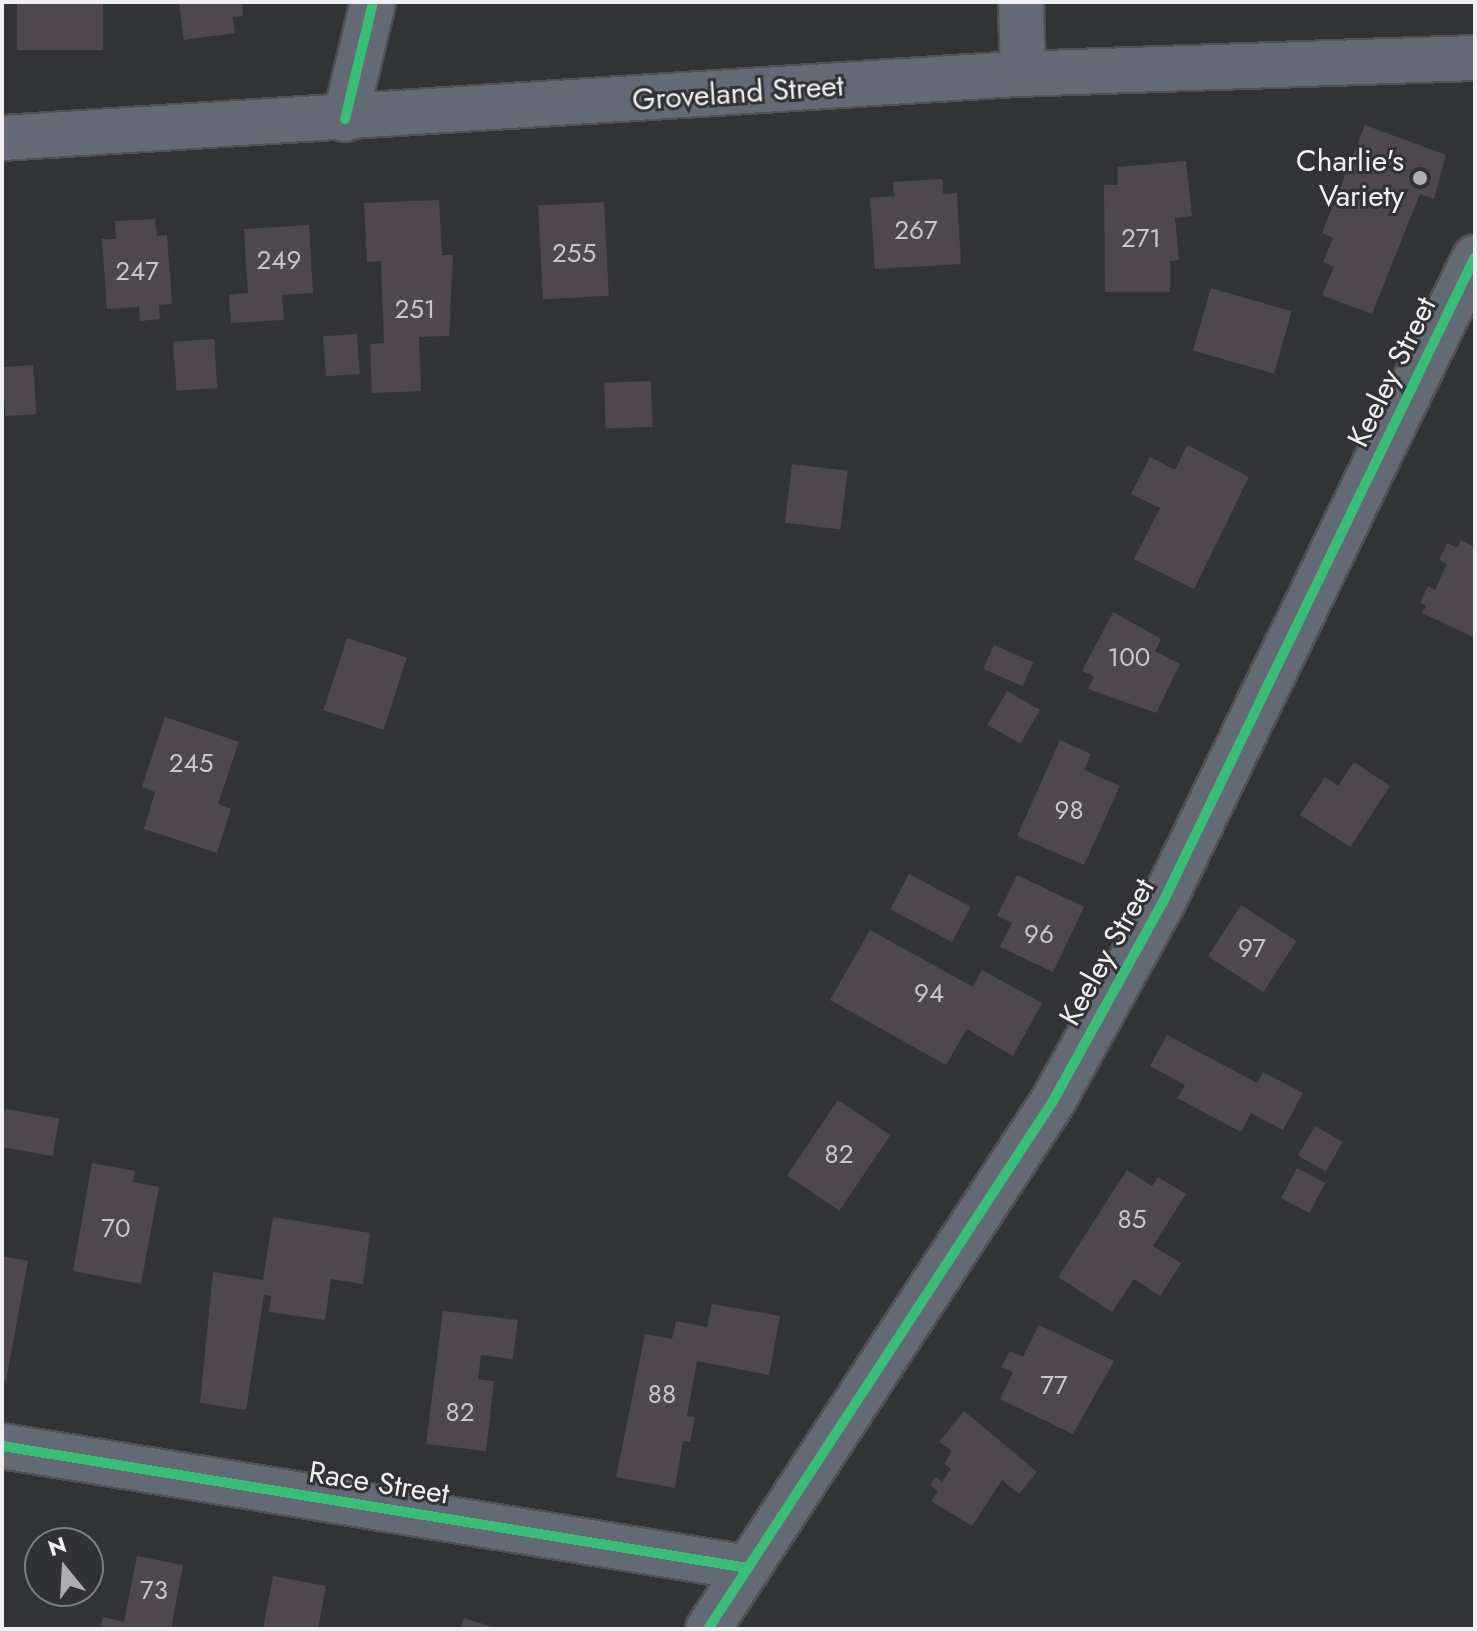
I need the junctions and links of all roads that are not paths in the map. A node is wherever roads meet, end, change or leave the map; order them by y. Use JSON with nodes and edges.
{"nodes":[{"id":1,"x":373,"y":2,"type":"edge"},
{"id":2,"x":1021,"y":2,"type":"edge"},
{"id":3,"x":1475,"y":58,"type":"edge"},
{"id":4,"x":1023,"y":74,"type":"junction"},
{"id":5,"x":345,"y":119,"type":"junction"},
{"id":6,"x":2,"y":138,"type":"edge"},
{"id":7,"x":1475,"y":257,"type":"edge"},
{"id":8,"x":2,"y":1446,"type":"edge"},
{"id":9,"x":748,"y":1568,"type":"junction"},
{"id":10,"x":708,"y":1629,"type":"edge"}],
"edges":[{"from":1,"to":5,"type":"street"},
{"from":2,"to":4,"type":"street"},
{"from":3,"to":4,"type":"main road","name":"Groveland Street"},
{"from":4,"to":5,"type":"main road","name":"Groveland Street"},
{"from":5,"to":6,"type":"main road","name":"Groveland Street"},
{"from":7,"to":9,"type":"street","name":"Keeley Street"},
{"from":8,"to":9,"type":"street","name":"Race Street"},
{"from":9,"to":10,"type":"street","name":"Keeley Street"}]}
